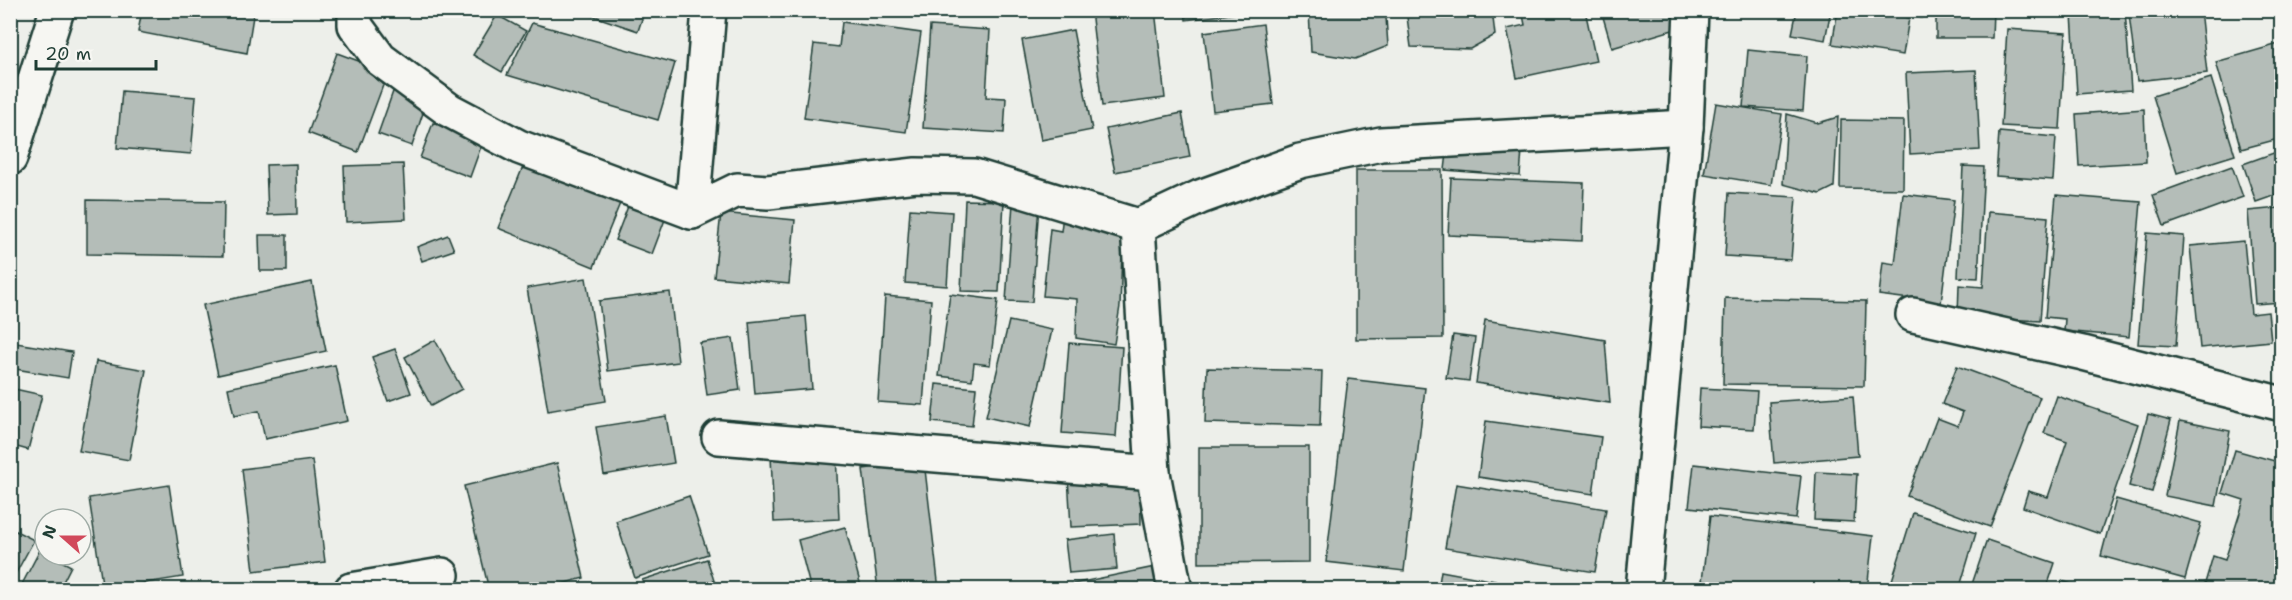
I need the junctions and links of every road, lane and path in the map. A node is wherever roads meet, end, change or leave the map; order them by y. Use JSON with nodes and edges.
{"nodes":[{"id":1,"x":57,"y":10,"type":"edge"},
{"id":2,"x":355,"y":10,"type":"edge"},
{"id":3,"x":709,"y":10,"type":"edge"},
{"id":4,"x":1691,"y":10,"type":"edge"},
{"id":5,"x":1686,"y":127,"type":"junction"},
{"id":6,"x":10,"y":158,"type":"edge"},
{"id":7,"x":692,"y":212,"type":"junction"},
{"id":8,"x":1138,"y":226,"type":"junction"},
{"id":9,"x":1913,"y":315,"type":"dead end"},
{"id":10,"x":2282,"y":404,"type":"edge"},
{"id":11,"x":719,"y":437,"type":"dead end"},
{"id":12,"x":1153,"y":473,"type":"junction"},
{"id":13,"x":442,"y":575,"type":"dead end"},
{"id":14,"x":351,"y":590,"type":"edge"},
{"id":15,"x":1175,"y":590,"type":"edge"},
{"id":16,"x":1643,"y":590,"type":"edge"}],
"edges":[{"from":1,"to":6,"type":"street"},
{"from":2,"to":7,"type":"street"},
{"from":3,"to":7,"type":"street"},
{"from":4,"to":5,"type":"street"},
{"from":5,"to":8,"type":"street"},
{"from":5,"to":16,"type":"street"},
{"from":7,"to":8,"type":"street"},
{"from":8,"to":12,"type":"street"},
{"from":9,"to":10,"type":"street"},
{"from":11,"to":12,"type":"street"},
{"from":12,"to":15,"type":"street"},
{"from":13,"to":14,"type":"street"}]}
